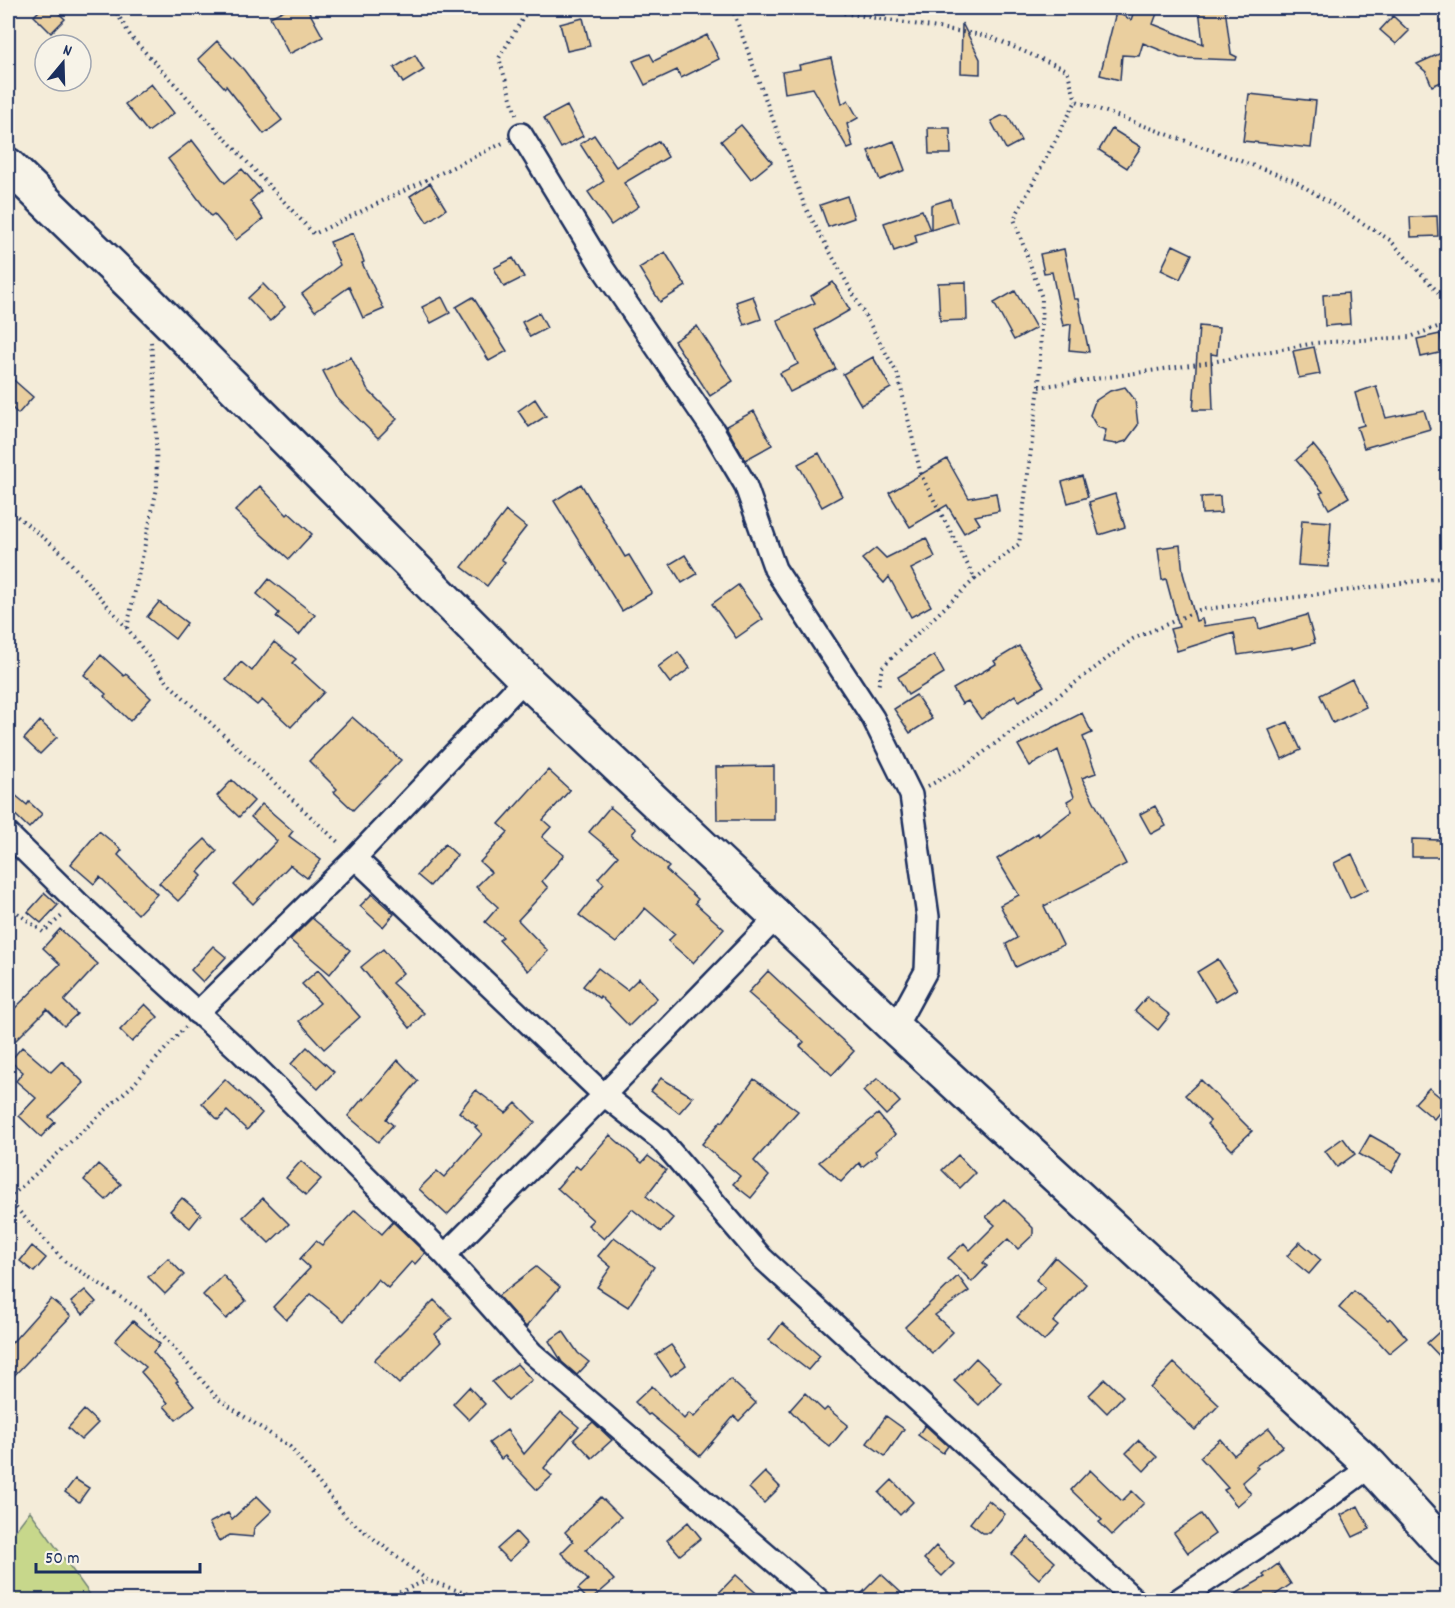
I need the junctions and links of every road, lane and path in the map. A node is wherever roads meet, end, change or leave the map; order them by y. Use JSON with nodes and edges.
{"nodes":[{"id":1,"x":114,"y":8,"type":"edge"},
{"id":2,"x":529,"y":8,"type":"edge"},
{"id":3,"x":732,"y":8,"type":"edge"},
{"id":4,"x":833,"y":8,"type":"edge"},
{"id":5,"x":1076,"y":101,"type":"junction"},
{"id":6,"x":521,"y":134,"type":"junction"},
{"id":7,"x":8,"y":165,"type":"edge"},
{"id":8,"x":148,"y":301,"type":"junction"},
{"id":9,"x":1448,"y":303,"type":"edge"},
{"id":10,"x":1448,"y":323,"type":"edge"},
{"id":11,"x":1040,"y":387,"type":"junction"},
{"id":12,"x":8,"y":509,"type":"edge"},
{"id":13,"x":1448,"y":577,"type":"edge"},
{"id":14,"x":975,"y":579,"type":"junction"},
{"id":15,"x":127,"y":628,"type":"junction"},
{"id":16,"x":525,"y":679,"type":"junction"},
{"id":17,"x":873,"y":718,"type":"junction"},
{"id":18,"x":911,"y":795,"type":"junction"},
{"id":19,"x":8,"y":834,"type":"edge"},
{"id":20,"x":355,"y":858,"type":"junction"},
{"id":21,"x":78,"y":903,"type":"junction"},
{"id":22,"x":8,"y":906,"type":"edge"},
{"id":23,"x":777,"y":917,"type":"junction"},
{"id":24,"x":197,"y":1014,"type":"junction"},
{"id":25,"x":895,"y":1028,"type":"junction"},
{"id":26,"x":604,"y":1095,"type":"junction"},
{"id":27,"x":8,"y":1199,"type":"edge"},
{"id":28,"x":445,"y":1255,"type":"junction"},
{"id":29,"x":1371,"y":1466,"type":"junction"},
{"id":30,"x":1448,"y":1550,"type":"edge"},
{"id":31,"x":427,"y":1580,"type":"junction"},
{"id":32,"x":383,"y":1600,"type":"edge"},
{"id":33,"x":485,"y":1600,"type":"edge"},
{"id":34,"x":819,"y":1600,"type":"edge"},
{"id":35,"x":1135,"y":1600,"type":"edge"},
{"id":36,"x":1178,"y":1600,"type":"edge"}],
"edges":[{"from":1,"to":6,"type":"path"},
{"from":2,"to":6,"type":"path"},
{"from":3,"to":14,"type":"path"},
{"from":4,"to":5,"type":"path"},
{"from":5,"to":9,"type":"path"},
{"from":5,"to":11,"type":"path"},
{"from":6,"to":17,"type":"street"},
{"from":7,"to":8,"type":"main road"},
{"from":8,"to":15,"type":"path"},
{"from":8,"to":16,"type":"main road"},
{"from":10,"to":11,"type":"path"},
{"from":11,"to":14,"type":"path"},
{"from":12,"to":15,"type":"path"},
{"from":13,"to":18,"type":"path"},
{"from":14,"to":17,"type":"path"},
{"from":15,"to":20,"type":"path"},
{"from":16,"to":20,"type":"street"},
{"from":16,"to":23,"type":"main road"},
{"from":17,"to":18,"type":"street"},
{"from":18,"to":25,"type":"street"},
{"from":19,"to":21,"type":"street"},
{"from":20,"to":24,"type":"street"},
{"from":20,"to":26,"type":"street"},
{"from":21,"to":22,"type":"path"},
{"from":21,"to":24,"type":"street"},
{"from":23,"to":25,"type":"main road"},
{"from":23,"to":26,"type":"street"},
{"from":24,"to":27,"type":"path"},
{"from":24,"to":28,"type":"street"},
{"from":25,"to":29,"type":"main road"},
{"from":26,"to":28,"type":"street"},
{"from":26,"to":35,"type":"street"},
{"from":27,"to":31,"type":"path"},
{"from":28,"to":34,"type":"street"},
{"from":29,"to":30,"type":"main road"},
{"from":29,"to":36,"type":"street"},
{"from":31,"to":32,"type":"path"},
{"from":31,"to":33,"type":"path"}]}
